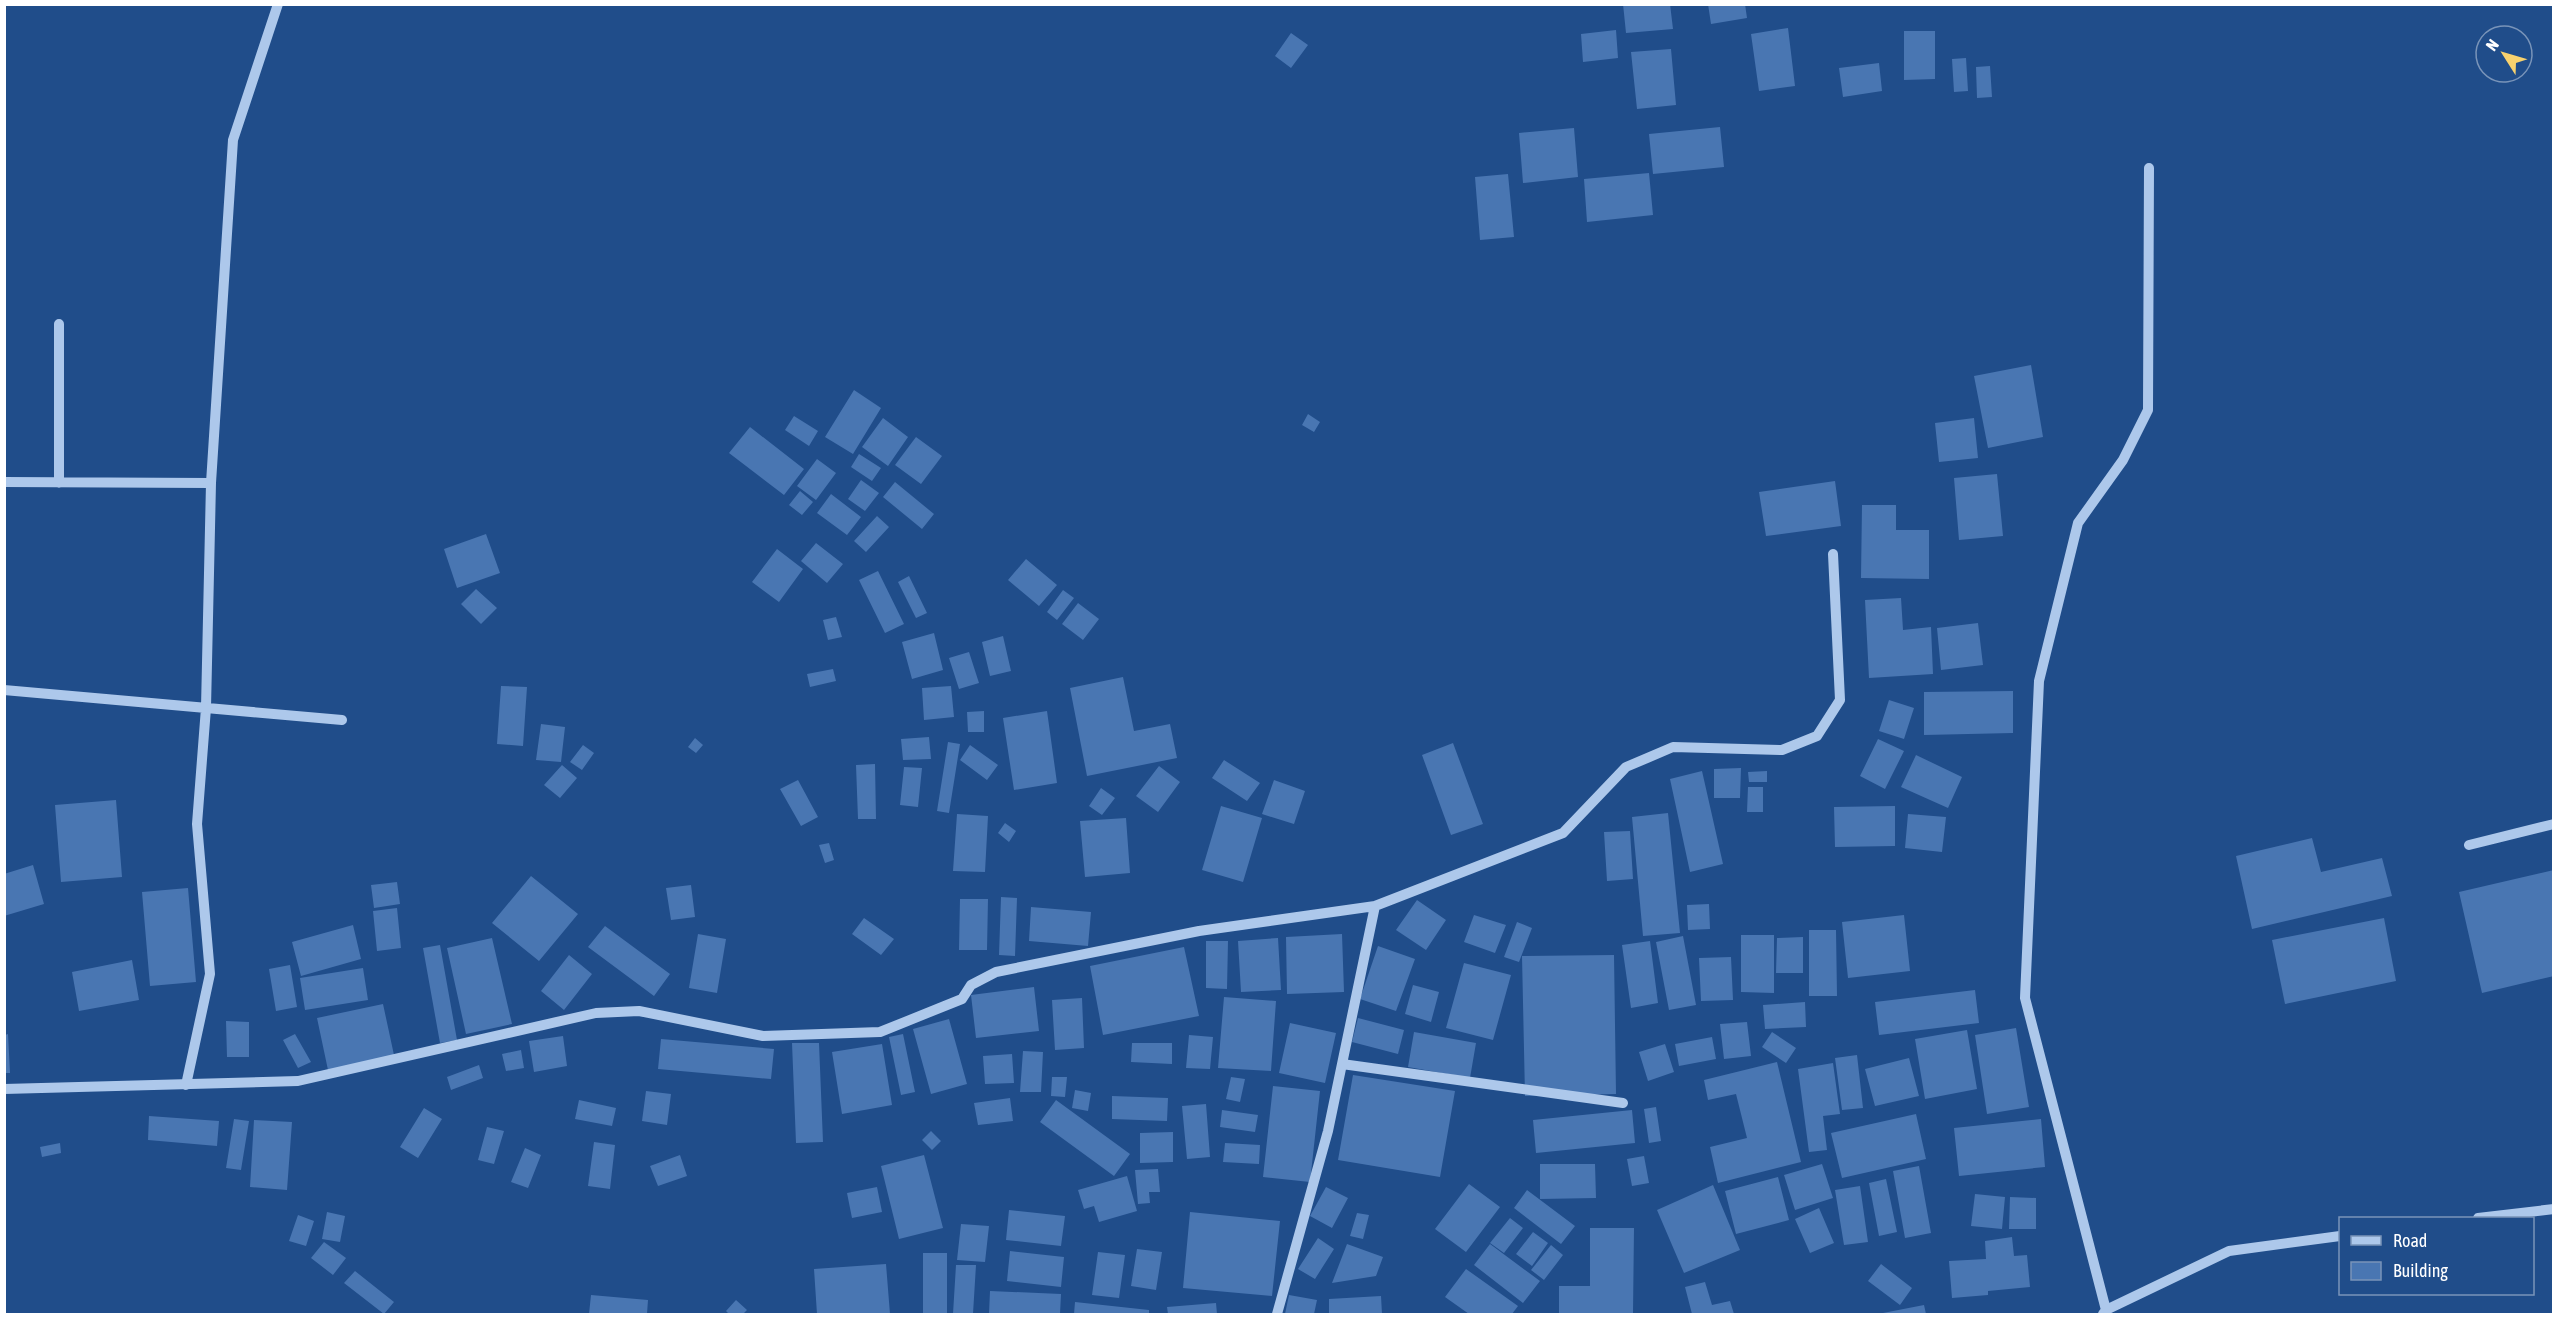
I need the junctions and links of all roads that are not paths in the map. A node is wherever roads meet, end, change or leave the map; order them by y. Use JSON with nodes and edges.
{"nodes":[{"id":1,"x":278,"y":4,"type":"edge"},
{"id":2,"x":2149,"y":168,"type":"dead end"},
{"id":3,"x":59,"y":324,"type":"dead end"},
{"id":4,"x":4,"y":482,"type":"edge"},
{"id":5,"x":59,"y":483,"type":"junction"},
{"id":6,"x":211,"y":483,"type":"junction"},
{"id":7,"x":1833,"y":554,"type":"dead end"},
{"id":8,"x":4,"y":690,"type":"edge"},
{"id":9,"x":206,"y":708,"type":"junction"},
{"id":10,"x":342,"y":720,"type":"dead end"},
{"id":11,"x":2553,"y":824,"type":"edge"},
{"id":12,"x":2469,"y":845,"type":"dead end"},
{"id":13,"x":1375,"y":906,"type":"junction"},
{"id":14,"x":1342,"y":1064,"type":"junction"},
{"id":15,"x":186,"y":1085,"type":"junction"},
{"id":16,"x":4,"y":1089,"type":"edge"},
{"id":17,"x":1623,"y":1103,"type":"dead end"},
{"id":18,"x":2553,"y":1209,"type":"edge"},
{"id":19,"x":2486,"y":1217,"type":"edge"},
{"id":20,"x":2339,"y":1236,"type":"edge"},
{"id":21,"x":2104,"y":1312,"type":"edge"},
{"id":22,"x":1277,"y":1314,"type":"edge"}],
"edges":[{"from":1,"to":6,"type":"street"},
{"from":2,"to":21,"type":"street"},
{"from":3,"to":5,"type":"street"},
{"from":4,"to":5,"type":"street"},
{"from":5,"to":6,"type":"street"},
{"from":6,"to":9,"type":"street"},
{"from":7,"to":13,"type":"street"},
{"from":8,"to":9,"type":"street"},
{"from":9,"to":10,"type":"street"},
{"from":9,"to":15,"type":"street"},
{"from":11,"to":12,"type":"street"},
{"from":13,"to":14,"type":"street"},
{"from":13,"to":15,"type":"street"},
{"from":14,"to":17,"type":"street"},
{"from":14,"to":22,"type":"street"},
{"from":15,"to":16,"type":"street"},
{"from":18,"to":19,"type":"street"},
{"from":20,"to":21,"type":"street"}]}
